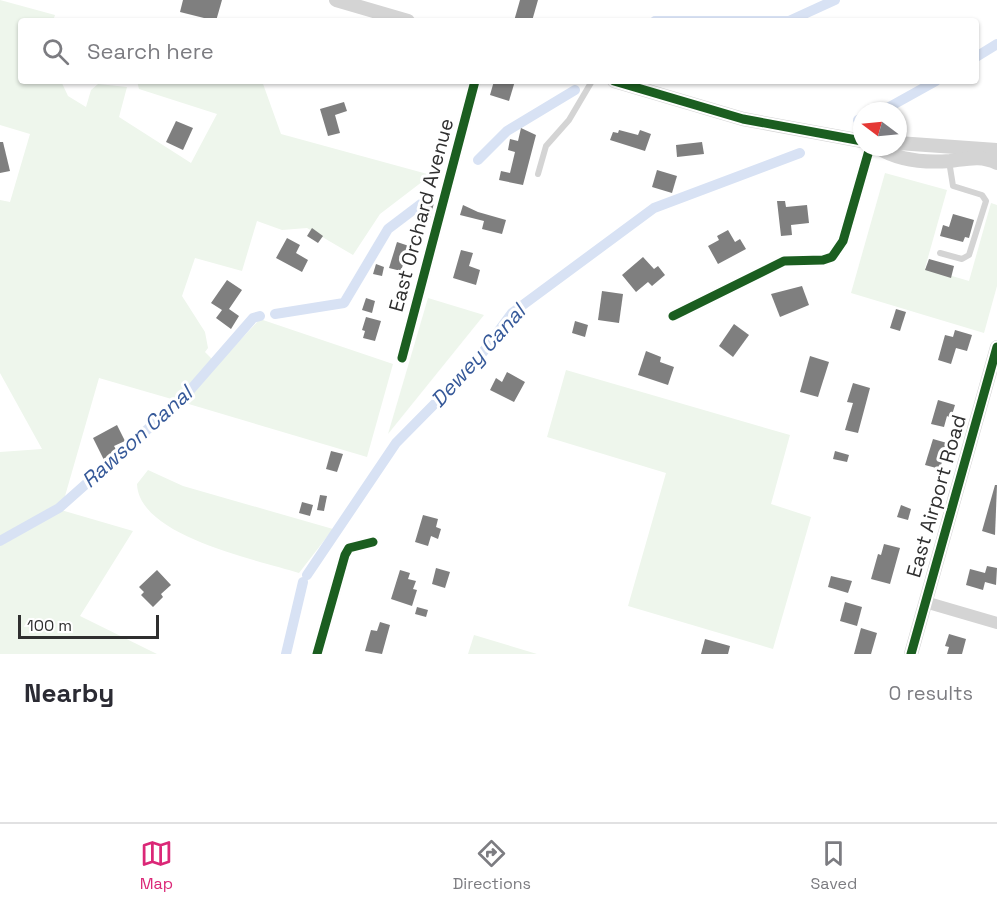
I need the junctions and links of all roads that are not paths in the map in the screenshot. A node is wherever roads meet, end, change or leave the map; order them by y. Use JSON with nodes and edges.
{"nodes":[{"id":1,"x":336,"y":0,"type":"edge"},
{"id":2,"x":398,"y":18,"type":"edge"},
{"id":3,"x":474,"y":84,"type":"edge"},
{"id":4,"x":590,"y":84,"type":"edge"},
{"id":5,"x":624,"y":84,"type":"edge"},
{"id":6,"x":853,"y":139,"type":"edge"},
{"id":7,"x":907,"y":144,"type":"edge"},
{"id":8,"x":997,"y":150,"type":"edge"},
{"id":9,"x":867,"y":156,"type":"edge"},
{"id":10,"x":892,"y":156,"type":"edge"},
{"id":11,"x":949,"y":161,"type":"junction"},
{"id":12,"x":997,"y":163,"type":"edge"},
{"id":13,"x":538,"y":174,"type":"dead end"},
{"id":14,"x":940,"y":253,"type":"dead end"},
{"id":15,"x":673,"y":316,"type":"dead end"},
{"id":16,"x":997,"y":348,"type":"edge"},
{"id":17,"x":402,"y":358,"type":"dead end"},
{"id":18,"x":373,"y":542,"type":"dead end"},
{"id":19,"x":925,"y":602,"type":"junction"},
{"id":20,"x":997,"y":622,"type":"edge"},
{"id":21,"x":317,"y":654,"type":"edge"},
{"id":22,"x":911,"y":654,"type":"edge"}],
"edges":[{"from":1,"to":2,"type":"street"},
{"from":3,"to":17,"type":"street","name":"East Orchard Avenue"},
{"from":4,"to":13,"type":"lane"},
{"from":5,"to":6,"type":"street"},
{"from":7,"to":8,"type":"street"},
{"from":9,"to":15,"type":"street"},
{"from":10,"to":11,"type":"street"},
{"from":11,"to":12,"type":"street"},
{"from":11,"to":14,"type":"lane"},
{"from":16,"to":19,"type":"street","name":"East Airport Road"},
{"from":18,"to":21,"type":"street"},
{"from":19,"to":20,"type":"street"},
{"from":19,"to":22,"type":"street","name":"East Airport Road"}]}
